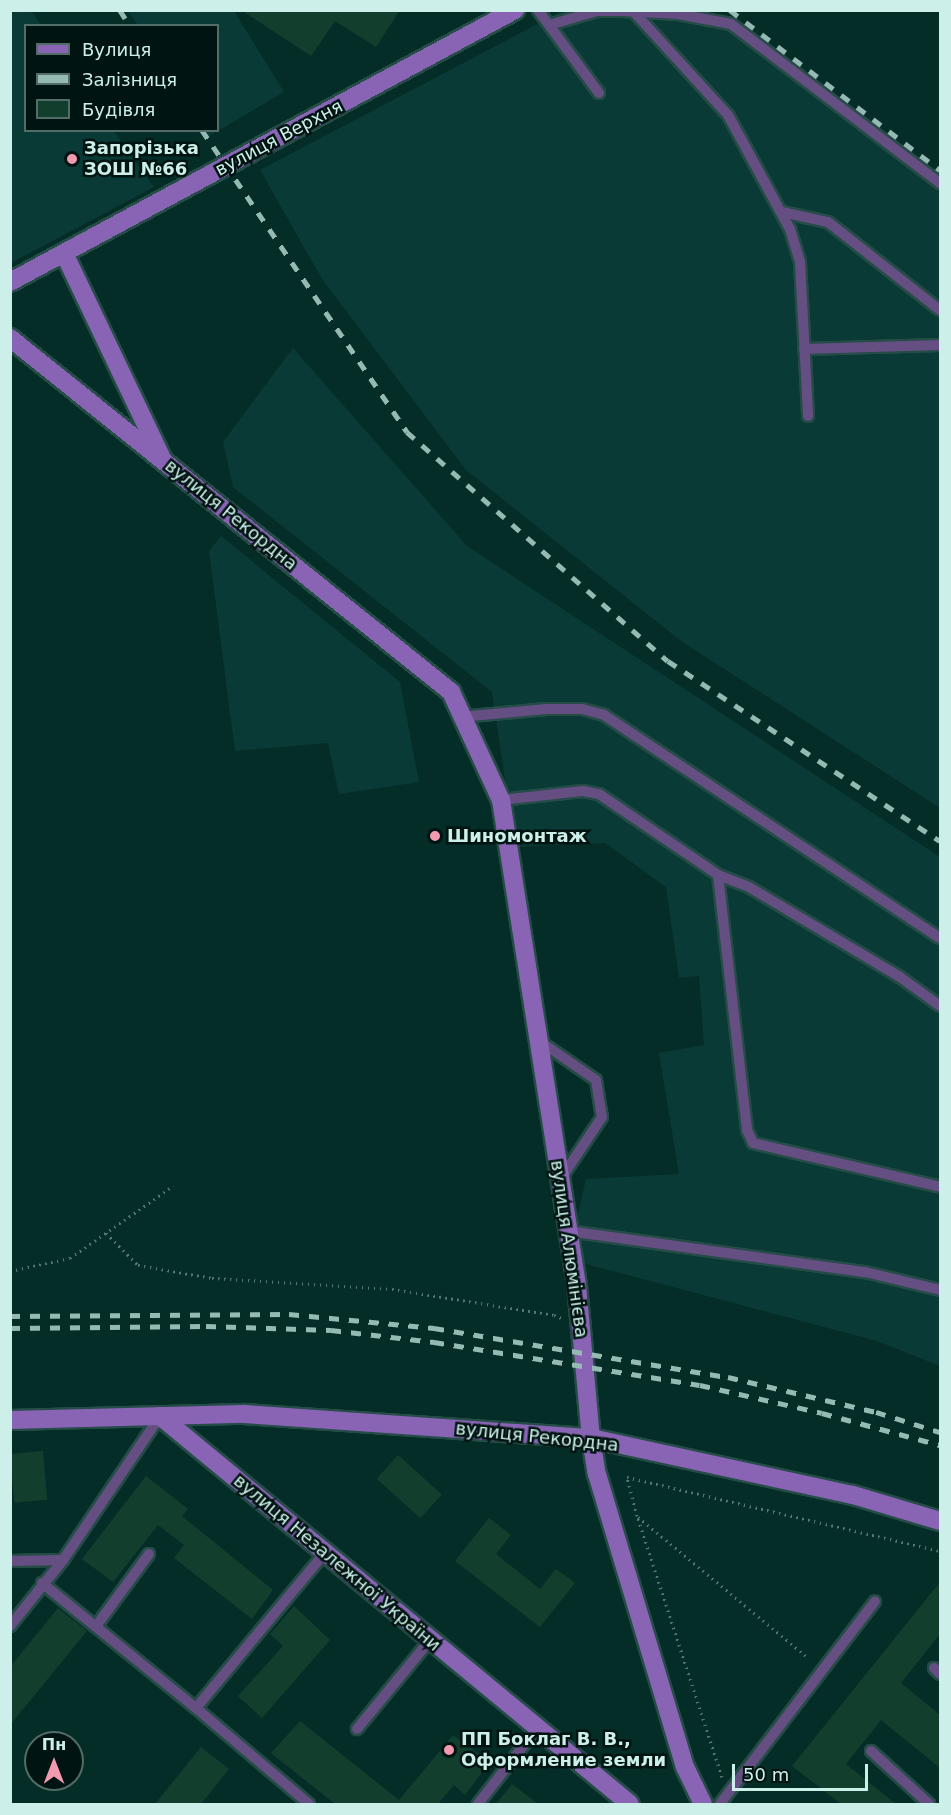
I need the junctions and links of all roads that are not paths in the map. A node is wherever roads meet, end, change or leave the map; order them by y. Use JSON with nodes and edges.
{"nodes":[{"id":1,"x":515,"y":10,"type":"edge"},
{"id":2,"x":538,"y":10,"type":"edge"},
{"id":3,"x":633,"y":11,"type":"edge"},
{"id":4,"x":549,"y":25,"type":"junction"},
{"id":5,"x":599,"y":93,"type":"dead end"},
{"id":6,"x":940,"y":183,"type":"edge"},
{"id":7,"x":782,"y":212,"type":"junction"},
{"id":8,"x":64,"y":253,"type":"junction"},
{"id":9,"x":10,"y":282,"type":"edge"},
{"id":10,"x":940,"y":310,"type":"edge"},
{"id":11,"x":10,"y":338,"type":"edge"},
{"id":12,"x":940,"y":345,"type":"edge"},
{"id":13,"x":804,"y":349,"type":"junction"},
{"id":14,"x":808,"y":416,"type":"dead end"},
{"id":15,"x":163,"y":460,"type":"junction"},
{"id":16,"x":451,"y":692,"type":"joint"},
{"id":17,"x":460,"y":717,"type":"junction"},
{"id":18,"x":501,"y":800,"type":"junction"},
{"id":19,"x":718,"y":876,"type":"junction"},
{"id":20,"x":940,"y":938,"type":"edge"},
{"id":21,"x":940,"y":1006,"type":"edge"},
{"id":22,"x":538,"y":1040,"type":"junction"},
{"id":23,"x":560,"y":1180,"type":"junction"},
{"id":24,"x":940,"y":1187,"type":"edge"},
{"id":25,"x":568,"y":1231,"type":"junction"},
{"id":26,"x":940,"y":1290,"type":"edge"},
{"id":27,"x":160,"y":1416,"type":"junction"},
{"id":28,"x":10,"y":1420,"type":"edge"},
{"id":29,"x":591,"y":1438,"type":"junction"},
{"id":30,"x":940,"y":1521,"type":"edge"},
{"id":31,"x":149,"y":1554,"type":"dead end"},
{"id":32,"x":324,"y":1554,"type":"junction"},
{"id":33,"x":63,"y":1560,"type":"junction"},
{"id":34,"x":10,"y":1561,"type":"edge"},
{"id":35,"x":42,"y":1583,"type":"junction"},
{"id":36,"x":875,"y":1601,"type":"dead end"},
{"id":37,"x":97,"y":1625,"type":"junction"},
{"id":38,"x":10,"y":1626,"type":"edge"},
{"id":39,"x":430,"y":1640,"type":"junction"},
{"id":40,"x":196,"y":1708,"type":"junction"},
{"id":41,"x":537,"y":1728,"type":"junction"},
{"id":42,"x":357,"y":1729,"type":"dead end"},
{"id":43,"x":871,"y":1751,"type":"dead end"},
{"id":44,"x":309,"y":1804,"type":"edge"},
{"id":45,"x":478,"y":1804,"type":"edge"},
{"id":46,"x":630,"y":1804,"type":"edge"},
{"id":47,"x":703,"y":1804,"type":"edge"},
{"id":48,"x":720,"y":1804,"type":"edge"},
{"id":49,"x":928,"y":1804,"type":"edge"}],
"edges":[{"from":1,"to":8,"type":"street","name":"вулиця Верхня"},
{"from":2,"to":4,"type":"lane"},
{"from":3,"to":4,"type":"lane"},
{"from":3,"to":6,"type":"lane"},
{"from":3,"to":7,"type":"lane"},
{"from":4,"to":5,"type":"lane"},
{"from":7,"to":10,"type":"lane"},
{"from":7,"to":13,"type":"lane"},
{"from":8,"to":9,"type":"street","name":"вулиця Верхня"},
{"from":8,"to":15,"type":"street"},
{"from":11,"to":15,"type":"street","name":"вулиця Рекордна"},
{"from":12,"to":13,"type":"lane"},
{"from":13,"to":14,"type":"lane"},
{"from":15,"to":16,"type":"street","name":"вулиця Рекордна"},
{"from":16,"to":17,"type":"street","name":"вулиця Алюмінієва"},
{"from":17,"to":18,"type":"street","name":"вулиця Алюмінієва"},
{"from":17,"to":20,"type":"lane"},
{"from":18,"to":19,"type":"lane"},
{"from":18,"to":22,"type":"street","name":"вулиця Алюмінієва"},
{"from":19,"to":21,"type":"lane"},
{"from":19,"to":24,"type":"lane"},
{"from":22,"to":23,"type":"street","name":"вулиця Алюмінієва"},
{"from":22,"to":23,"type":"lane"},
{"from":23,"to":25,"type":"street","name":"вулиця Алюмінієва"},
{"from":25,"to":26,"type":"lane"},
{"from":25,"to":29,"type":"street","name":"вулиця Алюмінієва"},
{"from":27,"to":28,"type":"street"},
{"from":27,"to":29,"type":"street","name":"вулиця Рекордна"},
{"from":27,"to":32,"type":"street","name":"вулиця Незалежної України"},
{"from":27,"to":33,"type":"lane"},
{"from":29,"to":30,"type":"street","name":"вулиця Рекордна"},
{"from":29,"to":47,"type":"street","name":"вулиця Алюмінієва"},
{"from":31,"to":37,"type":"lane"},
{"from":32,"to":39,"type":"street","name":"вулиця Незалежної України"},
{"from":32,"to":40,"type":"lane"},
{"from":33,"to":34,"type":"lane"},
{"from":33,"to":35,"type":"lane"},
{"from":35,"to":37,"type":"lane"},
{"from":35,"to":38,"type":"lane"},
{"from":36,"to":48,"type":"lane"},
{"from":37,"to":40,"type":"lane"},
{"from":39,"to":41,"type":"street","name":"вулиця Незалежної України"},
{"from":39,"to":42,"type":"lane"},
{"from":40,"to":44,"type":"lane"},
{"from":41,"to":45,"type":"lane"},
{"from":41,"to":46,"type":"street","name":"вулиця Незалежної України"},
{"from":43,"to":49,"type":"lane"}]}
